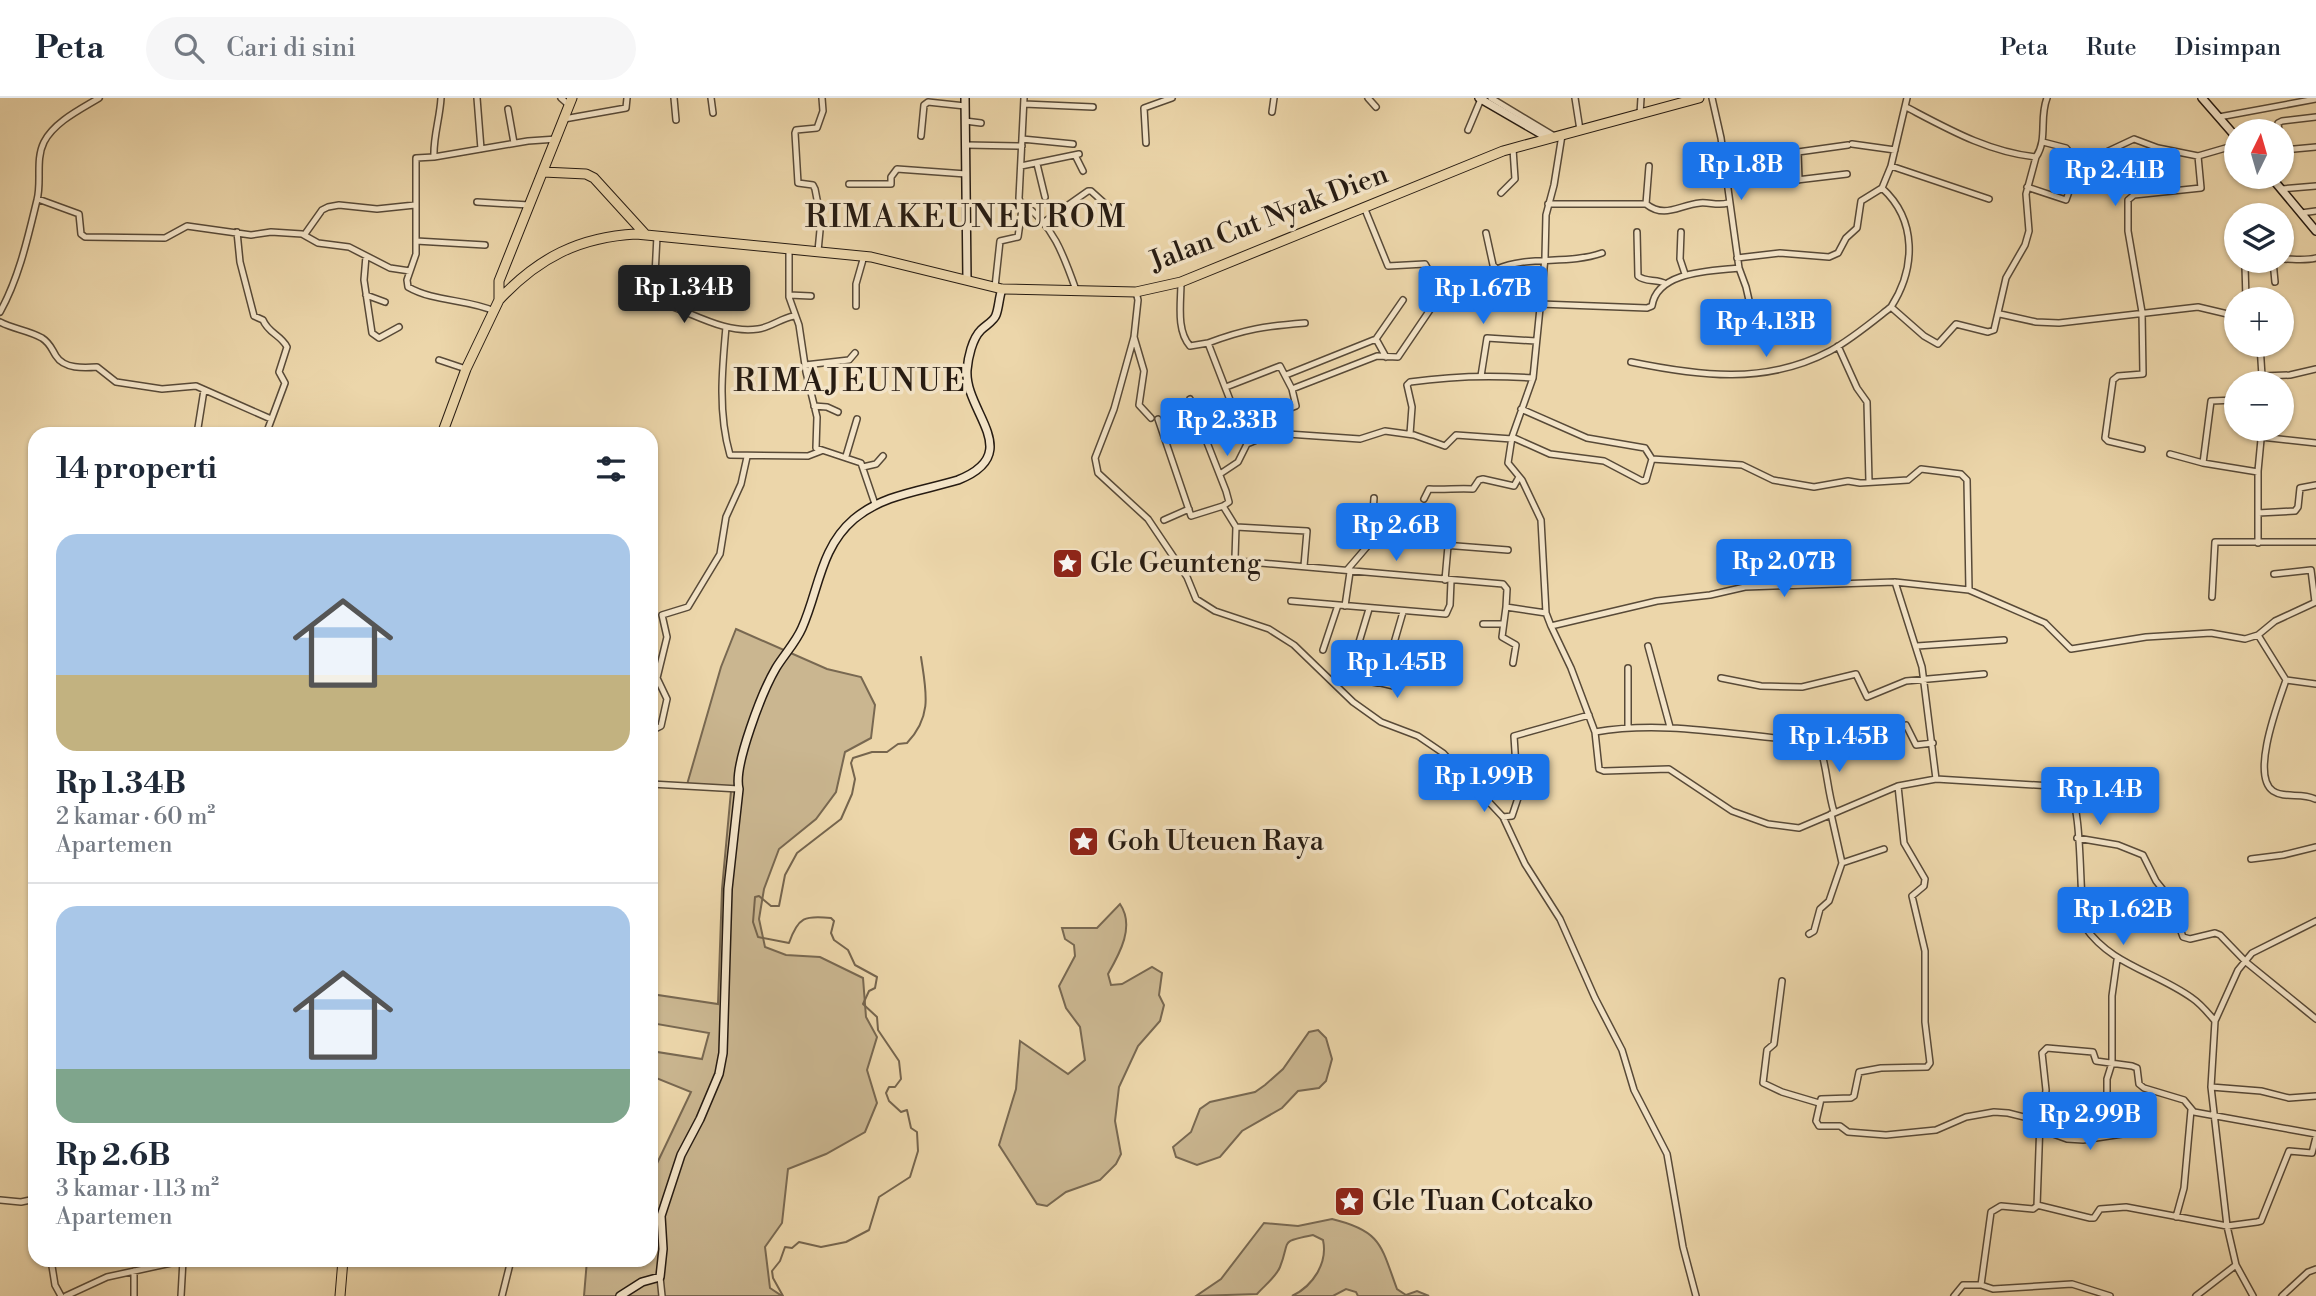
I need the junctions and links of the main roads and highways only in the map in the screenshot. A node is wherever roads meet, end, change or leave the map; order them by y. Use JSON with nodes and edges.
{"nodes":[{"id":1,"x":1699,"y":98,"type":"edge"},
{"id":2,"x":570,"y":102,"type":"edge"},
{"id":3,"x":544,"y":172,"type":"junction"},
{"id":4,"x":645,"y":234,"type":"junction"},
{"id":5,"x":499,"y":300,"type":"junction"},
{"id":6,"x":445,"y":427,"type":"edge"},
{"id":7,"x":343,"y":1267,"type":"edge"},
{"id":8,"x":340,"y":1296,"type":"edge"}],
"edges":[{"from":1,"to":4,"type":"highway","name":"Jalan Cut Nyak Dien"},
{"from":2,"to":3,"type":"highway"},
{"from":3,"to":4,"type":"highway"},
{"from":3,"to":5,"type":"highway"},
{"from":4,"to":5,"type":"highway","name":"Jalan Cut Nyak Dien"},
{"from":5,"to":6,"type":"highway"},
{"from":7,"to":8,"type":"highway"}]}
